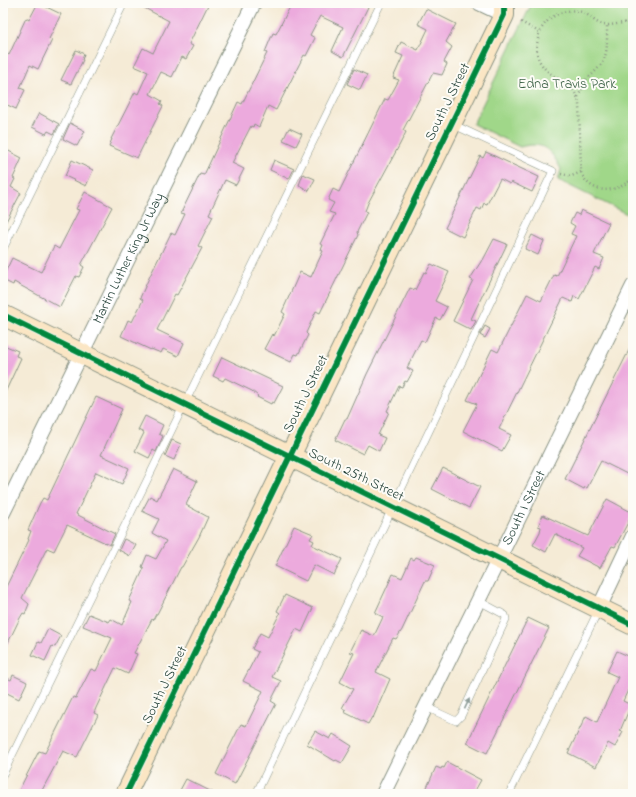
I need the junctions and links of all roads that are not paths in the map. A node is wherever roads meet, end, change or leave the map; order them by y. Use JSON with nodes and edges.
{"nodes":[{"id":1,"x":124,"y":3,"type":"edge"},
{"id":2,"x":254,"y":3,"type":"edge"},
{"id":3,"x":381,"y":3,"type":"edge"},
{"id":4,"x":479,"y":3,"type":"edge"},
{"id":5,"x":512,"y":11,"type":"edge"},
{"id":6,"x":451,"y":123,"type":"junction"},
{"id":7,"x":3,"y":249,"type":"edge"},
{"id":8,"x":633,"y":286,"type":"edge"},
{"id":9,"x":3,"y":315,"type":"edge"},
{"id":10,"x":81,"y":354,"type":"junction"},
{"id":11,"x":183,"y":404,"type":"junction"},
{"id":12,"x":290,"y":456,"type":"junction"},
{"id":13,"x":393,"y":507,"type":"junction"},
{"id":14,"x":3,"y":512,"type":"edge"},
{"id":15,"x":633,"y":536,"type":"edge"},
{"id":16,"x":499,"y":559,"type":"junction"},
{"id":17,"x":479,"y":601,"type":"junction"},
{"id":18,"x":599,"y":608,"type":"junction"},
{"id":19,"x":633,"y":625,"type":"edge"},
{"id":20,"x":426,"y":707,"type":"junction"},
{"id":21,"x":3,"y":774,"type":"edge"},
{"id":22,"x":126,"y":794,"type":"edge"},
{"id":23,"x":256,"y":794,"type":"edge"},
{"id":24,"x":383,"y":794,"type":"edge"},
{"id":25,"x":509,"y":794,"type":"edge"}],
"edges":[{"from":1,"to":7,"type":"lane"},
{"from":2,"to":10,"type":"street","name":"Martin Luther King Jr Way"},
{"from":3,"to":11,"type":"lane"},
{"from":4,"to":5,"type":"street"},
{"from":5,"to":6,"type":"street","name":"South J Street"},
{"from":6,"to":12,"type":"street","name":"South J Street"},
{"from":6,"to":13,"type":"lane"},
{"from":8,"to":16,"type":"street","name":"South I Street"},
{"from":9,"to":10,"type":"street","name":"South 25th Street"},
{"from":10,"to":11,"type":"street","name":"South 25th Street"},
{"from":10,"to":14,"type":"street","name":"Martin Luther King Jr Way"},
{"from":11,"to":12,"type":"street","name":"South 25th Street"},
{"from":11,"to":21,"type":"lane"},
{"from":12,"to":13,"type":"street","name":"South 25th Street"},
{"from":12,"to":22,"type":"street","name":"South J Street"},
{"from":13,"to":16,"type":"street","name":"South 25th Street"},
{"from":13,"to":23,"type":"lane"},
{"from":15,"to":18,"type":"street"},
{"from":16,"to":17,"type":"street","name":"South I Street"},
{"from":16,"to":18,"type":"street","name":"South 25th Street"},
{"from":17,"to":20,"type":"street","name":"South I Street"},
{"from":20,"to":17,"type":"lane","one_way":true},
{"from":18,"to":19,"type":"street","name":"South 25th Street"},
{"from":18,"to":25,"type":"lane"},
{"from":20,"to":24,"type":"street","name":"South I Street"}]}
